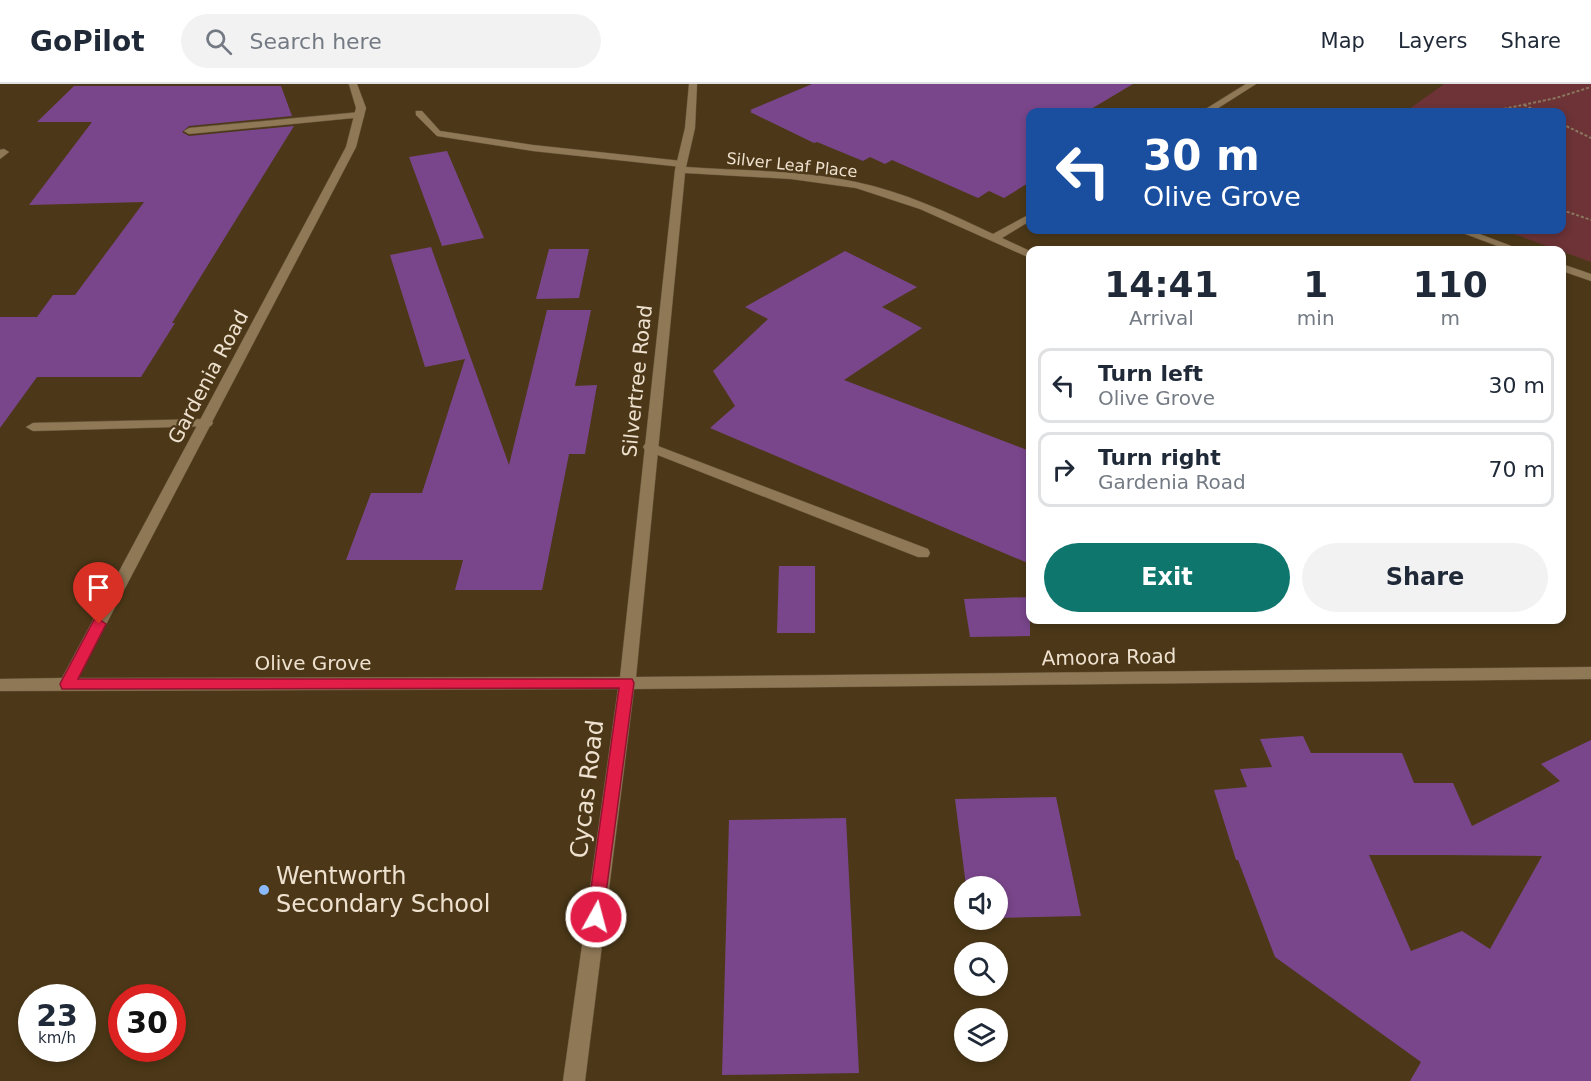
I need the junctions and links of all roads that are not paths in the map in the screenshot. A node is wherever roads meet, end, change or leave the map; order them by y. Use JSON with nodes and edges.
{"nodes":[{"id":1,"x":353,"y":84,"type":"edge"},
{"id":2,"x":693,"y":84,"type":"edge"},
{"id":3,"x":1252,"y":84,"type":"edge"},
{"id":4,"x":1213,"y":108,"type":"edge"},
{"id":5,"x":419,"y":112,"type":"dead end"},
{"id":6,"x":361,"y":115,"type":"junction"},
{"id":7,"x":189,"y":131,"type":"dead end"},
{"id":8,"x":681,"y":166,"type":"junction"},
{"id":9,"x":1026,"y":219,"type":"edge"},
{"id":10,"x":1471,"y":234,"type":"edge"},
{"id":11,"x":994,"y":238,"type":"junction"},
{"id":12,"x":1506,"y":246,"type":"edge"},
{"id":13,"x":1026,"y":253,"type":"edge"},
{"id":14,"x":1566,"y":269,"type":"edge"},
{"id":15,"x":1591,"y":278,"type":"edge"},
{"id":16,"x":206,"y":423,"type":"junction"},
{"id":17,"x":33,"y":427,"type":"dead end"},
{"id":18,"x":650,"y":447,"type":"junction"},
{"id":19,"x":923,"y":553,"type":"dead end"},
{"id":20,"x":1591,"y":673,"type":"edge"},
{"id":21,"x":627,"y":683,"type":"junction"},
{"id":22,"x":67,"y":684,"type":"junction"},
{"id":23,"x":0,"y":685,"type":"edge"},
{"id":24,"x":574,"y":1081,"type":"edge"}],
"edges":[{"from":1,"to":6,"type":"street"},
{"from":2,"to":8,"type":"street","name":"Silvertree Road"},
{"from":3,"to":4,"type":"street"},
{"from":5,"to":8,"type":"street","name":"Silver Leaf Place"},
{"from":6,"to":7,"type":"street"},
{"from":6,"to":16,"type":"street","name":"Gardenia Road"},
{"from":8,"to":11,"type":"street","name":"Silver Leaf Place"},
{"from":8,"to":18,"type":"street","name":"Silvertree Road"},
{"from":9,"to":11,"type":"street"},
{"from":10,"to":12,"type":"street"},
{"from":11,"to":13,"type":"street","name":"Silver Leaf Place"},
{"from":14,"to":15,"type":"street"},
{"from":16,"to":17,"type":"street"},
{"from":16,"to":22,"type":"street","name":"Gardenia Road"},
{"from":18,"to":19,"type":"street"},
{"from":18,"to":21,"type":"street","name":"Silvertree Road"},
{"from":20,"to":21,"type":"street","name":"Amoora Road"},
{"from":21,"to":22,"type":"street","name":"Olive Grove"},
{"from":21,"to":24,"type":"street","name":"Cycas Road"},
{"from":22,"to":23,"type":"street","name":"Olive Grove"}]}
